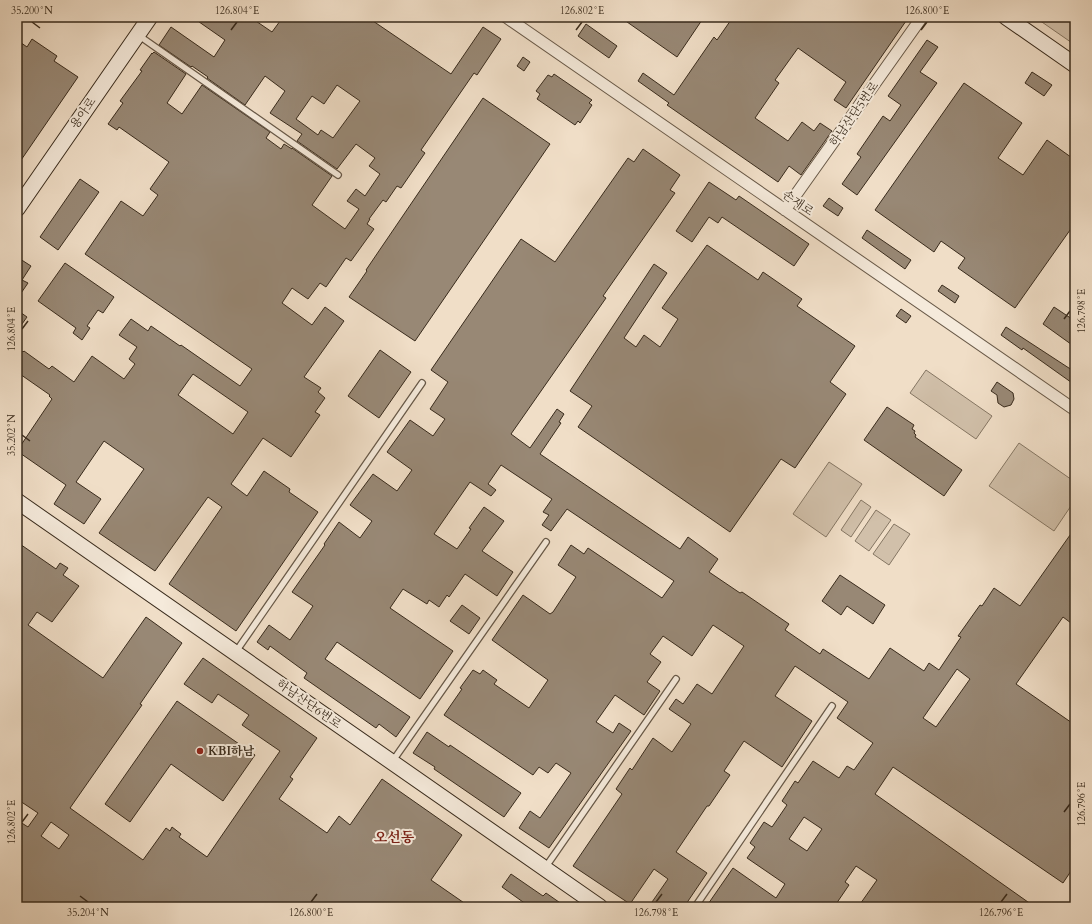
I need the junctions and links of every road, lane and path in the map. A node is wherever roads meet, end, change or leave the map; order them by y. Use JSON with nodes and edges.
{"nodes":[{"id":1,"x":150,"y":17,"type":"edge"},
{"id":2,"x":506,"y":17,"type":"edge"},
{"id":3,"x":922,"y":17,"type":"edge"},
{"id":4,"x":1006,"y":17,"type":"edge"},
{"id":5,"x":138,"y":35,"type":"junction"},
{"id":6,"x":1075,"y":65,"type":"edge"},
{"id":7,"x":338,"y":175,"type":"dead end"},
{"id":8,"x":17,"y":209,"type":"edge"},
{"id":9,"x":785,"y":210,"type":"junction"},
{"id":10,"x":422,"y":383,"type":"dead end"},
{"id":11,"x":1075,"y":410,"type":"edge"},
{"id":12,"x":17,"y":501,"type":"edge"},
{"id":13,"x":546,"y":542,"type":"dead end"},
{"id":14,"x":235,"y":653,"type":"junction"},
{"id":15,"x":676,"y":679,"type":"dead end"},
{"id":16,"x":832,"y":706,"type":"dead end"},
{"id":17,"x":392,"y":762,"type":"junction"},
{"id":18,"x":545,"y":868,"type":"junction"},
{"id":19,"x":600,"y":907,"type":"edge"},
{"id":20,"x":695,"y":907,"type":"edge"}],
"edges":[{"from":1,"to":5,"type":"street","name":"용아로"},
{"from":2,"to":9,"type":"street","name":"손재로"},
{"from":3,"to":9,"type":"street","name":"하남산단5번로"},
{"from":4,"to":6,"type":"street"},
{"from":5,"to":7,"type":"lane"},
{"from":5,"to":8,"type":"street","name":"용아로"},
{"from":9,"to":11,"type":"street","name":"손재로"},
{"from":10,"to":14,"type":"lane"},
{"from":12,"to":14,"type":"street","name":"하남산단6번로"},
{"from":13,"to":17,"type":"lane"},
{"from":14,"to":17,"type":"street","name":"하남산단6번로"},
{"from":15,"to":18,"type":"lane"},
{"from":16,"to":20,"type":"lane"},
{"from":17,"to":18,"type":"street","name":"하남산단6번로"},
{"from":18,"to":19,"type":"street","name":"하남산단6번로"}]}
